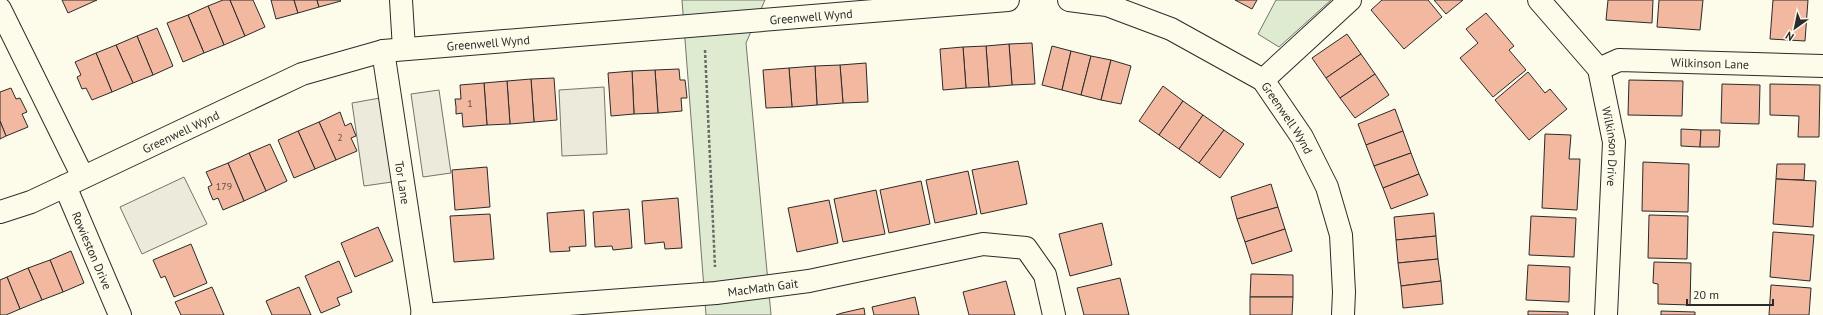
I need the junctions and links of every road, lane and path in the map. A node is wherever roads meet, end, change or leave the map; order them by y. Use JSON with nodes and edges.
{"nodes":[{"id":1,"x":401,"y":0,"type":"edge"},
{"id":2,"x":1008,"y":0,"type":"edge"},
{"id":3,"x":1069,"y":0,"type":"edge"},
{"id":4,"x":1350,"y":0,"type":"edge"},
{"id":5,"x":1539,"y":0,"type":"edge"},
{"id":6,"x":1107,"y":2,"type":"edge"},
{"id":7,"x":0,"y":9,"type":"edge"},
{"id":8,"x":704,"y":26,"type":"junction"},
{"id":9,"x":393,"y":50,"type":"junction"},
{"id":10,"x":1823,"y":66,"type":"edge"},
{"id":11,"x":1599,"y":69,"type":"junction"},
{"id":12,"x":1263,"y":80,"type":"junction"},
{"id":13,"x":74,"y":182,"type":"junction"},
{"id":14,"x":0,"y":212,"type":"edge"},
{"id":15,"x":716,"y":293,"type":"junction"},
{"id":16,"x":120,"y":315,"type":"edge"},
{"id":17,"x":423,"y":315,"type":"edge"},
{"id":18,"x":1054,"y":315,"type":"edge"},
{"id":19,"x":1343,"y":315,"type":"edge"},
{"id":20,"x":1606,"y":315,"type":"edge"}],
"edges":[{"from":1,"to":9,"type":"street","name":"Tor Lane"},
{"from":2,"to":8,"type":"street","name":"Greenwell Wynd"},
{"from":3,"to":6,"type":"street","name":"Greenwell Wynd"},
{"from":4,"to":12,"type":"street"},
{"from":5,"to":11,"type":"street","name":"Wilkinson Drive"},
{"from":6,"to":12,"type":"street","name":"Greenwell Wynd"},
{"from":7,"to":13,"type":"street","name":"Rowieston Drive"},
{"from":8,"to":9,"type":"street","name":"Greenwell Wynd"},
{"from":8,"to":15,"type":"path"},
{"from":9,"to":13,"type":"street","name":"Greenwell Wynd"},
{"from":9,"to":17,"type":"street","name":"Tor Lane"},
{"from":10,"to":11,"type":"street","name":"Wilkinson Lane"},
{"from":11,"to":20,"type":"street","name":"Wilkinson Drive"},
{"from":12,"to":19,"type":"street","name":"Greenwell Wynd"},
{"from":13,"to":14,"type":"street","name":"Greenwell Wynd"},
{"from":13,"to":16,"type":"street","name":"Rowieston Drive"},
{"from":15,"to":17,"type":"street","name":"MacMath Gait"},
{"from":15,"to":18,"type":"street","name":"MacMath Gait"}]}
